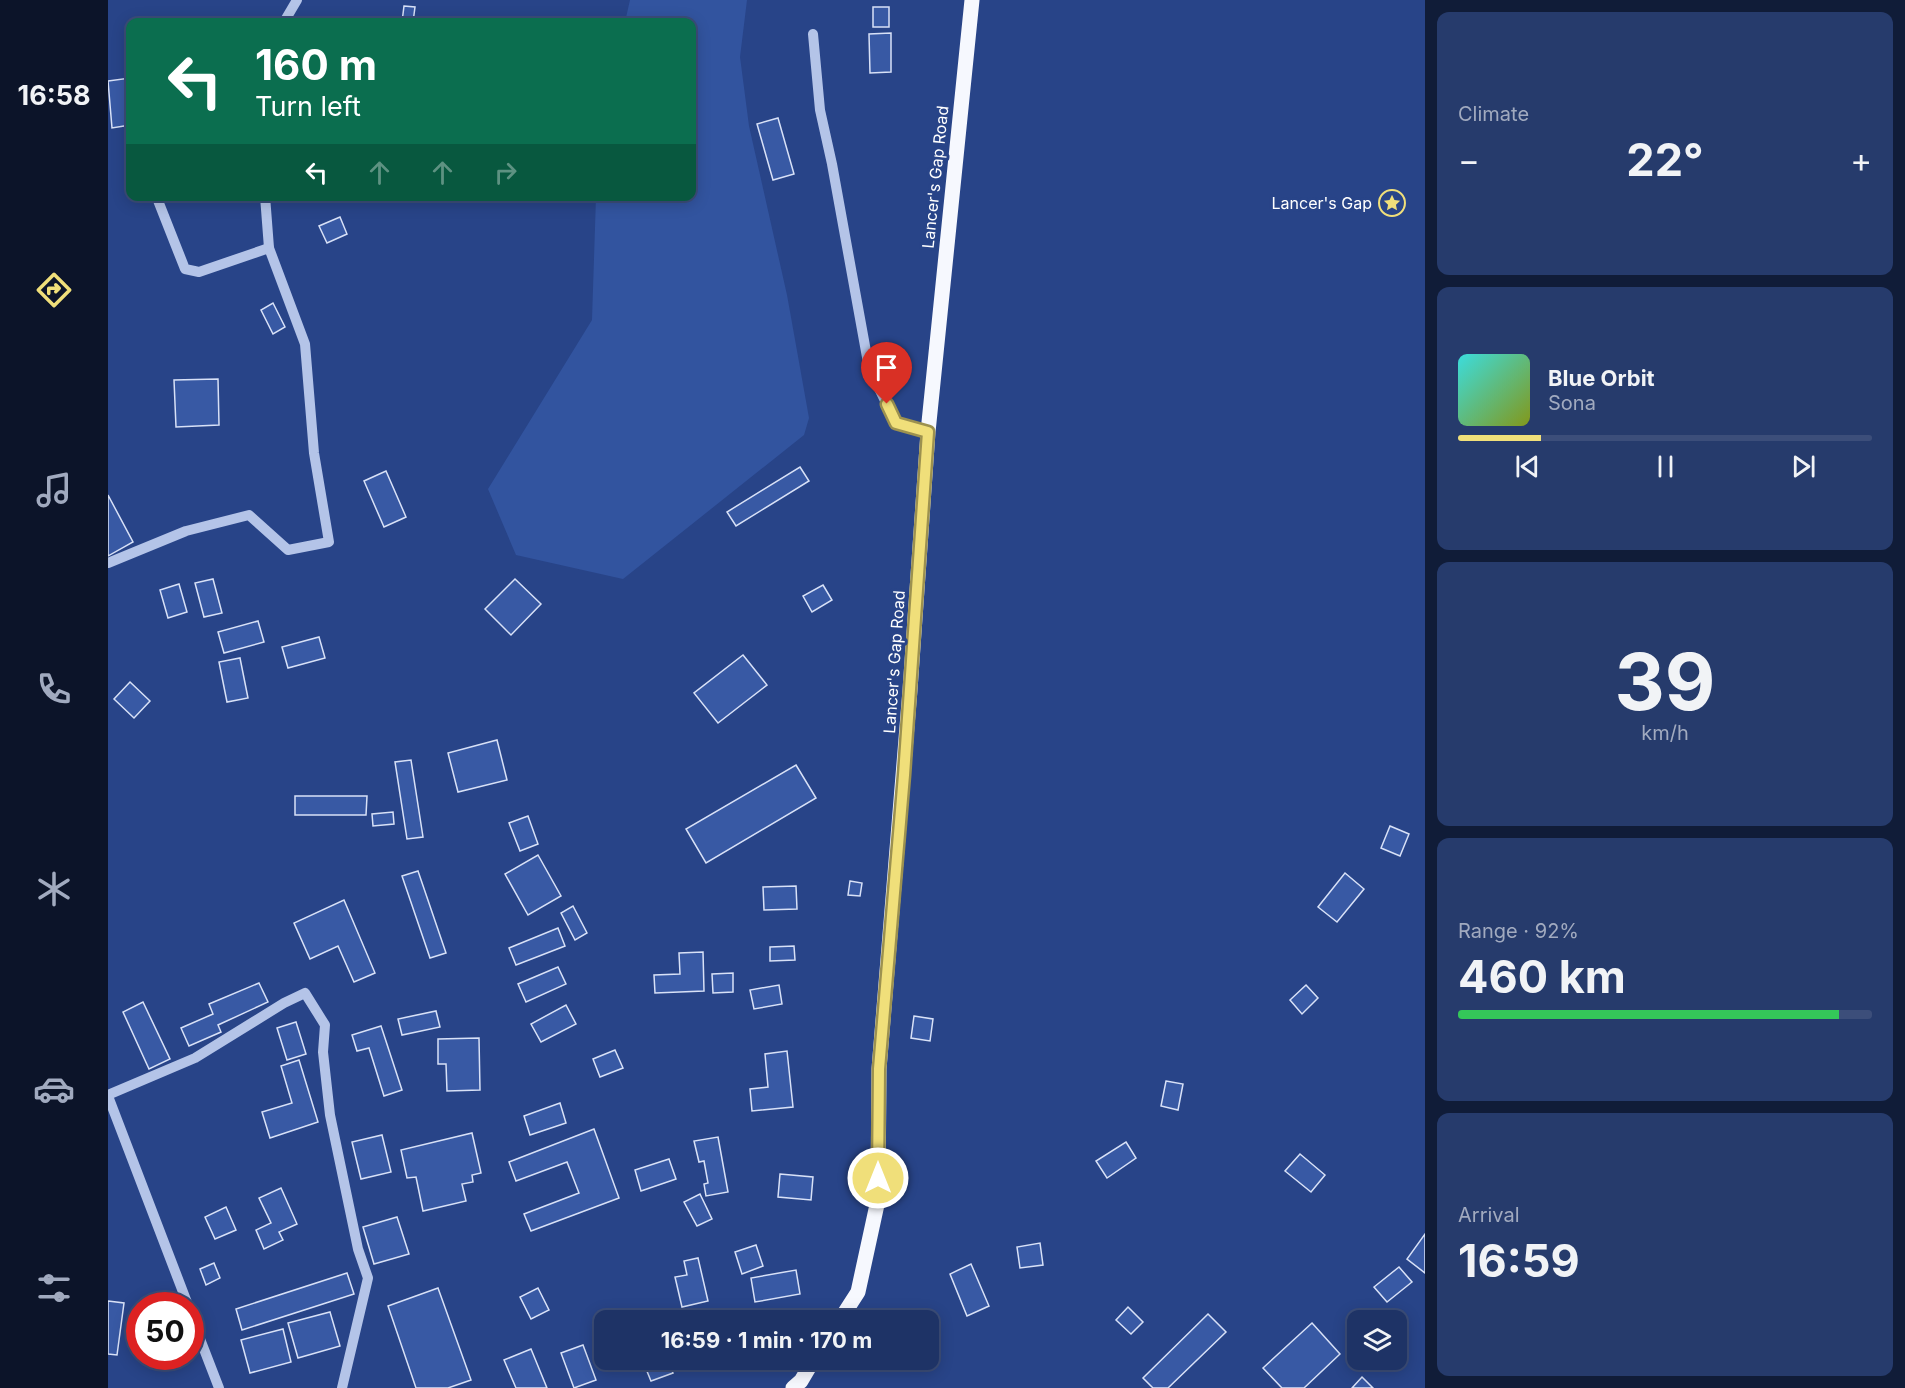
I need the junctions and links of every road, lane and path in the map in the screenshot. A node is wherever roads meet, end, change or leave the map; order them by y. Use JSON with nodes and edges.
{"nodes":[{"id":1,"x":297,"y":0,"type":"edge"},
{"id":2,"x":972,"y":0,"type":"edge"},
{"id":3,"x":286,"y":18,"type":"edge"},
{"id":4,"x":813,"y":34,"type":"dead end"},
{"id":5,"x":159,"y":201,"type":"edge"},
{"id":6,"x":265,"y":201,"type":"edge"},
{"id":7,"x":269,"y":248,"type":"junction"},
{"id":8,"x":928,"y":432,"type":"junction"},
{"id":9,"x":108,"y":563,"type":"edge"},
{"id":10,"x":108,"y":1096,"type":"edge"},
{"id":11,"x":183,"y":1292,"type":"edge"},
{"id":12,"x":846,"y":1310,"type":"edge"},
{"id":13,"x":204,"y":1349,"type":"edge"},
{"id":14,"x":808,"y":1370,"type":"edge"},
{"id":15,"x":219,"y":1388,"type":"edge"},
{"id":16,"x":342,"y":1388,"type":"edge"},
{"id":17,"x":793,"y":1388,"type":"edge"}],
"edges":[{"from":1,"to":3,"type":"street"},
{"from":2,"to":8,"type":"main road","name":"Lancer's Gap Road"},
{"from":4,"to":8,"type":"street"},
{"from":5,"to":7,"type":"street"},
{"from":6,"to":7,"type":"street"},
{"from":7,"to":9,"type":"street"},
{"from":8,"to":12,"type":"main road","name":"Lancer's Gap Road"},
{"from":10,"to":11,"type":"street"},
{"from":10,"to":16,"type":"street"},
{"from":13,"to":15,"type":"street"},
{"from":14,"to":17,"type":"main road"}]}
